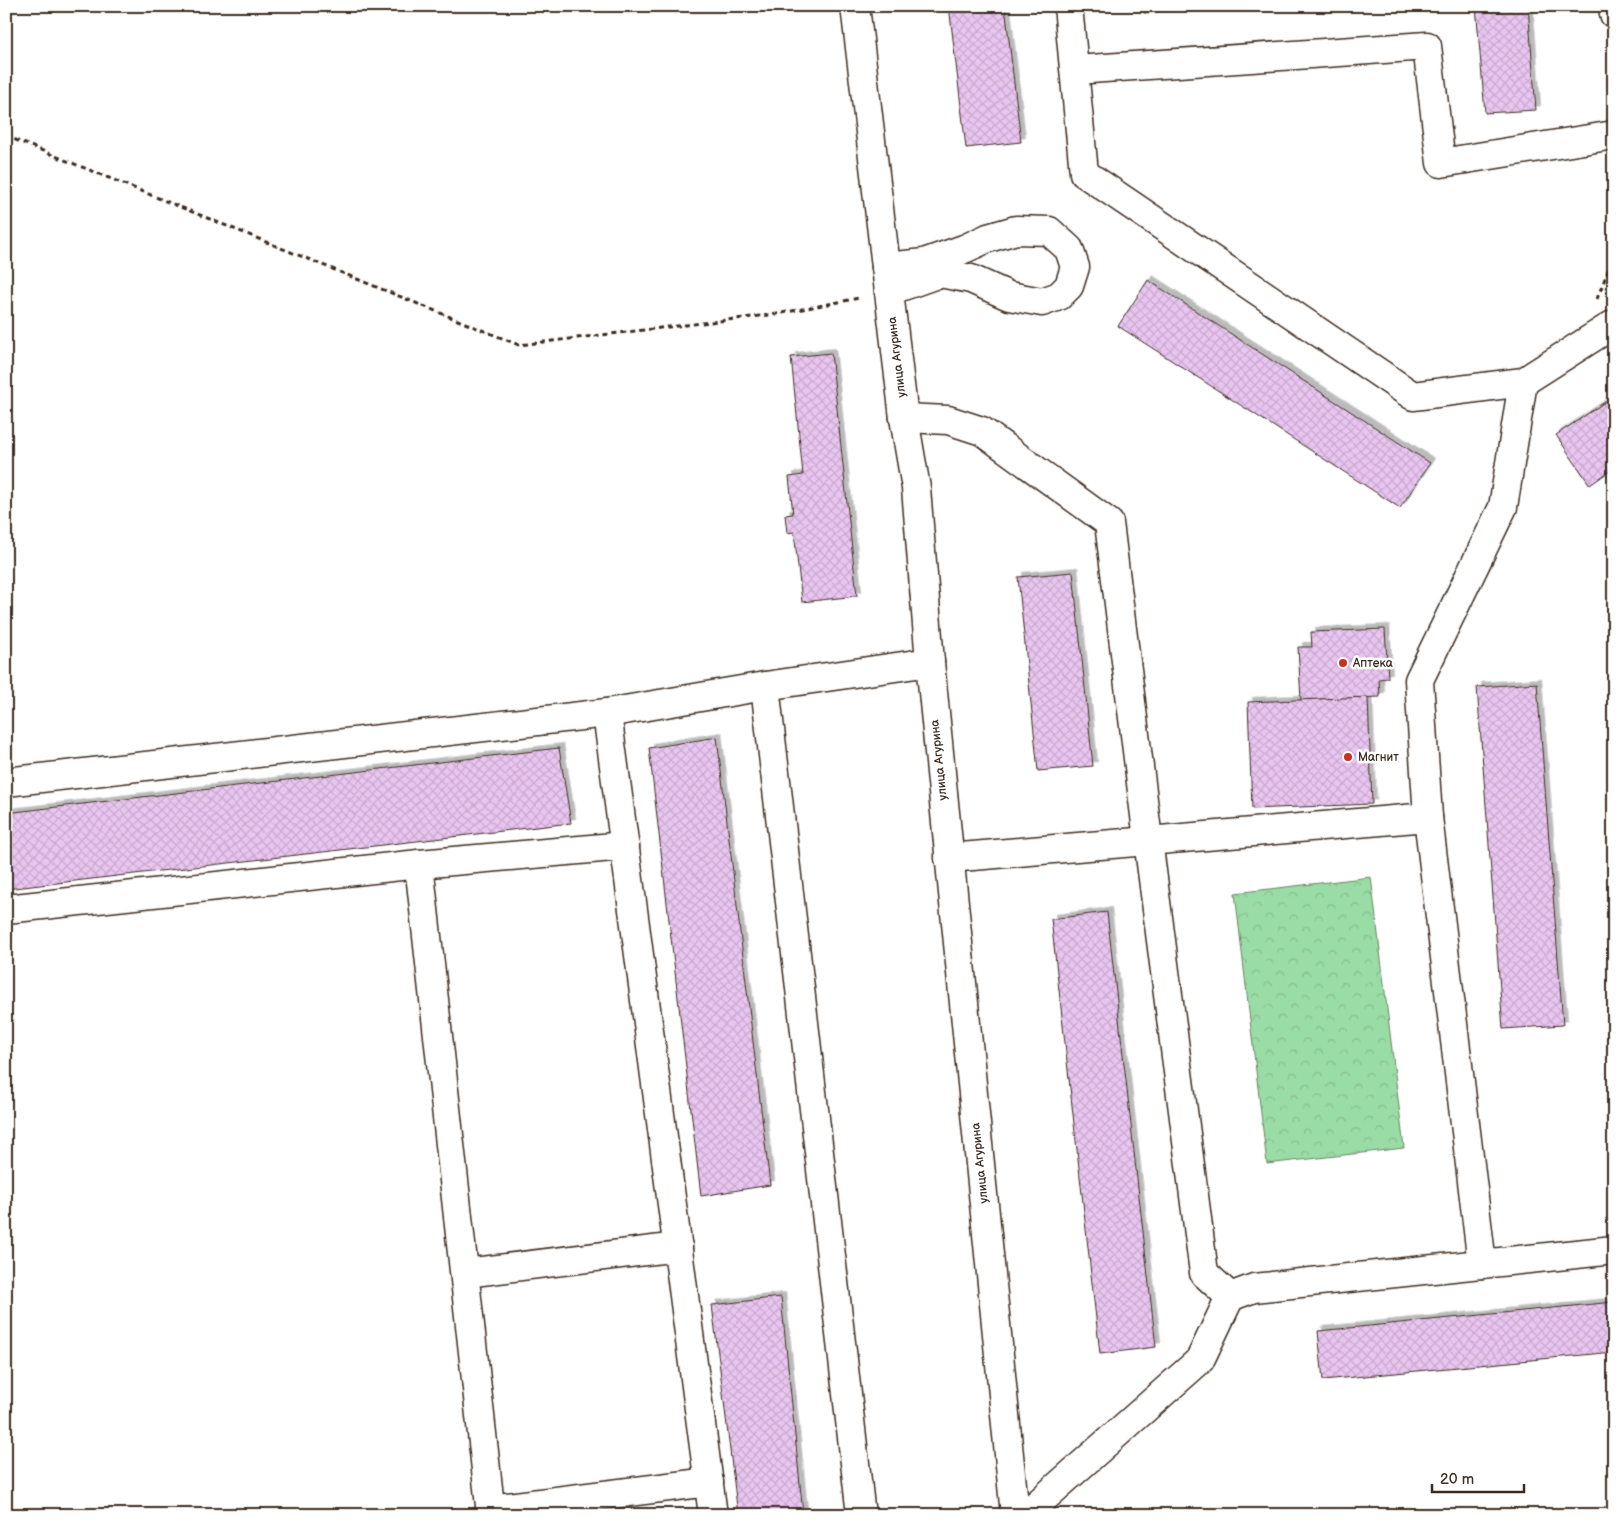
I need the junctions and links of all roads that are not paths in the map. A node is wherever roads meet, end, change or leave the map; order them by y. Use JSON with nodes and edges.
{"nodes":[{"id":1,"x":855,"y":6,"type":"edge"},
{"id":2,"x":1068,"y":6,"type":"edge"},
{"id":3,"x":1613,"y":6,"type":"edge"},
{"id":4,"x":1614,"y":13,"type":"edge"},
{"id":5,"x":1075,"y":70,"type":"junction"},
{"id":6,"x":1614,"y":135,"type":"edge"},
{"id":7,"x":888,"y":279,"type":"junction"},
{"id":8,"x":1614,"y":324,"type":"edge"},
{"id":9,"x":1523,"y":382,"type":"junction"},
{"id":10,"x":904,"y":418,"type":"junction"},
{"id":11,"x":930,"y":662,"type":"junction"},
{"id":12,"x":765,"y":686,"type":"junction"},
{"id":13,"x":607,"y":713,"type":"junction"},
{"id":14,"x":6,"y":782,"type":"edge"},
{"id":15,"x":1428,"y":817,"type":"junction"},
{"id":16,"x":1148,"y":840,"type":"junction"},
{"id":17,"x":625,"y":846,"type":"junction"},
{"id":18,"x":949,"y":858,"type":"junction"},
{"id":19,"x":419,"y":864,"type":"junction"},
{"id":20,"x":6,"y":909,"type":"edge"},
{"id":21,"x":678,"y":1247,"type":"junction"},
{"id":22,"x":1614,"y":1250,"type":"edge"},
{"id":23,"x":1482,"y":1264,"type":"junction"},
{"id":24,"x":465,"y":1273,"type":"junction"},
{"id":25,"x":1230,"y":1297,"type":"junction"},
{"id":26,"x":709,"y":1482,"type":"junction"},
{"id":27,"x":491,"y":1512,"type":"edge"},
{"id":28,"x":713,"y":1515,"type":"edge"},
{"id":29,"x":861,"y":1515,"type":"edge"},
{"id":30,"x":1015,"y":1515,"type":"edge"},
{"id":31,"x":1025,"y":1515,"type":"edge"}],
"edges":[{"from":1,"to":7,"type":"street","name":"улица Агурина"},
{"from":2,"to":5,"type":"street"},
{"from":3,"to":4,"type":"street"},
{"from":5,"to":6,"type":"street"},
{"from":5,"to":9,"type":"street"},
{"from":7,"to":7,"type":"street"},
{"from":7,"to":10,"type":"street","name":"улица Агурина"},
{"from":8,"to":9,"type":"street"},
{"from":9,"to":15,"type":"street"},
{"from":10,"to":11,"type":"street","name":"улица Агурина"},
{"from":10,"to":16,"type":"street"},
{"from":11,"to":12,"type":"street"},
{"from":11,"to":18,"type":"street","name":"улица Агурина"},
{"from":12,"to":13,"type":"street"},
{"from":12,"to":29,"type":"street"},
{"from":13,"to":14,"type":"street"},
{"from":13,"to":17,"type":"street"},
{"from":15,"to":16,"type":"street"},
{"from":15,"to":23,"type":"street"},
{"from":16,"to":18,"type":"street"},
{"from":16,"to":25,"type":"street"},
{"from":17,"to":19,"type":"street"},
{"from":17,"to":21,"type":"street"},
{"from":18,"to":30,"type":"street","name":"улица Агурина"},
{"from":19,"to":20,"type":"street"},
{"from":19,"to":24,"type":"street"},
{"from":21,"to":24,"type":"street"},
{"from":21,"to":26,"type":"street"},
{"from":22,"to":23,"type":"street"},
{"from":23,"to":25,"type":"street"},
{"from":24,"to":27,"type":"street"},
{"from":25,"to":31,"type":"street"},
{"from":26,"to":27,"type":"street"},
{"from":26,"to":28,"type":"street"}]}
